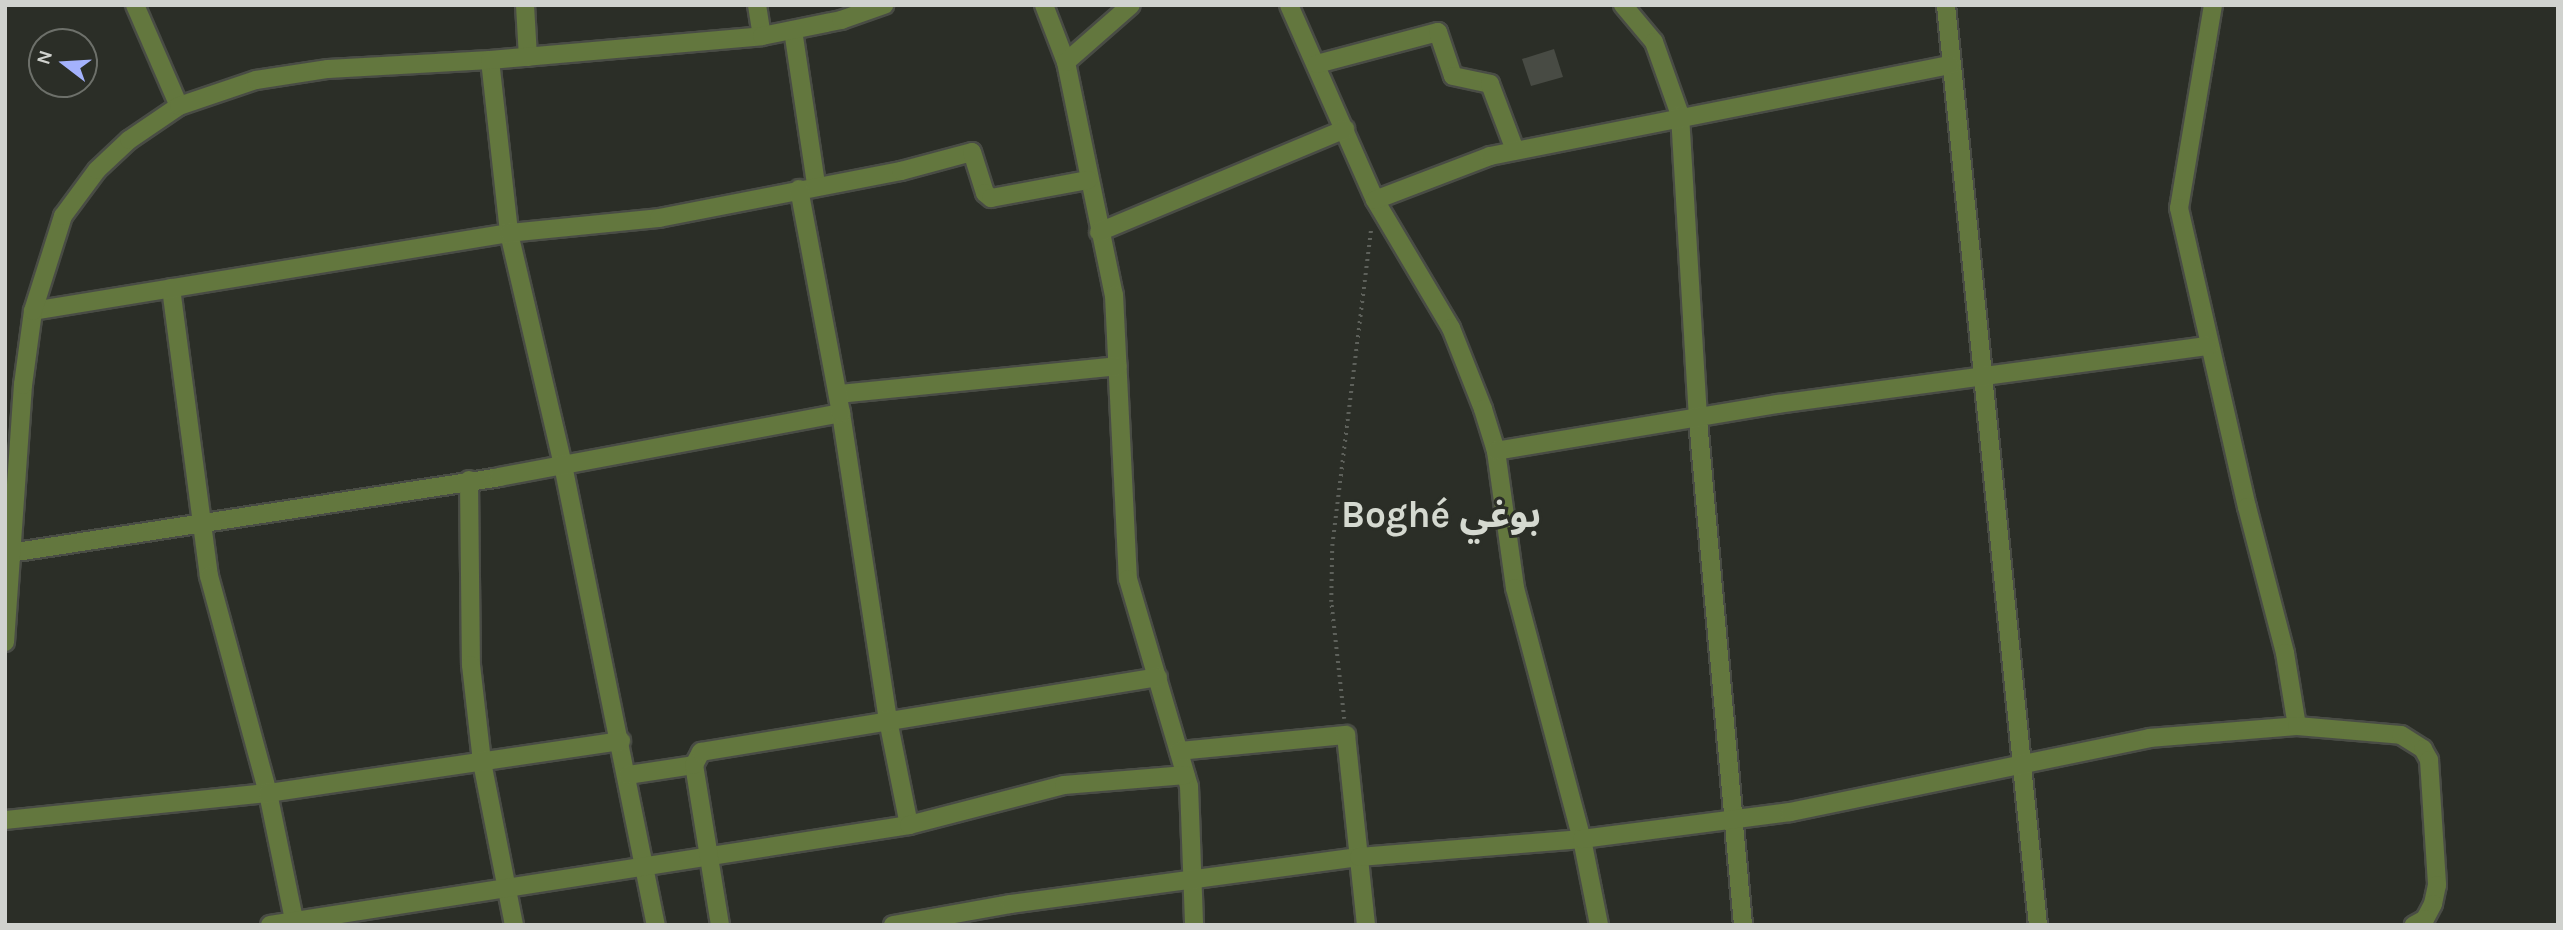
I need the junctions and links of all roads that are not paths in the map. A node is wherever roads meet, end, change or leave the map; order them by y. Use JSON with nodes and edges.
{"nodes":[{"id":1,"x":135,"y":5,"type":"edge"},
{"id":2,"x":525,"y":5,"type":"edge"},
{"id":3,"x":757,"y":5,"type":"edge"},
{"id":4,"x":884,"y":5,"type":"edge"},
{"id":5,"x":1044,"y":5,"type":"edge"},
{"id":6,"x":1131,"y":5,"type":"edge"},
{"id":7,"x":1289,"y":5,"type":"edge"},
{"id":8,"x":1623,"y":5,"type":"edge"},
{"id":9,"x":1945,"y":5,"type":"edge"},
{"id":10,"x":2213,"y":5,"type":"edge"},
{"id":11,"x":793,"y":30,"type":"junction"},
{"id":12,"x":762,"y":36,"type":"junction"},
{"id":13,"x":528,"y":57,"type":"junction"},
{"id":14,"x":489,"y":60,"type":"junction"},
{"id":15,"x":1066,"y":62,"type":"junction"},
{"id":16,"x":1317,"y":64,"type":"junction"},
{"id":17,"x":1950,"y":65,"type":"junction"},
{"id":18,"x":179,"y":106,"type":"junction"},
{"id":19,"x":1680,"y":115,"type":"junction"},
{"id":20,"x":1345,"y":129,"type":"junction"},
{"id":21,"x":1515,"y":150,"type":"junction"},
{"id":22,"x":1088,"y":180,"type":"junction"},
{"id":23,"x":807,"y":186,"type":"junction"},
{"id":24,"x":1375,"y":200,"type":"junction"},
{"id":25,"x":1099,"y":232,"type":"junction"},
{"id":26,"x":509,"y":233,"type":"junction"},
{"id":27,"x":171,"y":288,"type":"junction"},
{"id":28,"x":33,"y":311,"type":"junction"},
{"id":29,"x":2209,"y":346,"type":"junction"},
{"id":30,"x":1118,"y":366,"type":"junction"},
{"id":31,"x":1986,"y":379,"type":"junction"},
{"id":32,"x":839,"y":394,"type":"junction"},
{"id":33,"x":841,"y":414,"type":"junction"},
{"id":34,"x":1698,"y":420,"type":"junction"},
{"id":35,"x":1496,"y":451,"type":"junction"},
{"id":36,"x":563,"y":465,"type":"junction"},
{"id":37,"x":469,"y":480,"type":"junction"},
{"id":38,"x":201,"y":522,"type":"junction"},
{"id":39,"x":10,"y":553,"type":"junction"},
{"id":40,"x":5,"y":642,"type":"edge"},
{"id":41,"x":1158,"y":677,"type":"junction"},
{"id":42,"x":888,"y":720,"type":"junction"},
{"id":43,"x":2297,"y":726,"type":"junction"},
{"id":44,"x":621,"y":741,"type":"junction"},
{"id":45,"x":1179,"y":751,"type":"junction"},
{"id":46,"x":2022,"y":761,"type":"junction"},
{"id":47,"x":482,"y":762,"type":"junction"},
{"id":48,"x":694,"y":765,"type":"junction"},
{"id":49,"x":628,"y":775,"type":"junction"},
{"id":50,"x":1186,"y":775,"type":"junction"},
{"id":51,"x":268,"y":793,"type":"junction"},
{"id":52,"x":1731,"y":818,"type":"junction"},
{"id":53,"x":5,"y":820,"type":"edge"},
{"id":54,"x":909,"y":825,"type":"junction"},
{"id":55,"x":1582,"y":839,"type":"junction"},
{"id":56,"x":708,"y":856,"type":"junction"},
{"id":57,"x":1359,"y":857,"type":"junction"},
{"id":58,"x":643,"y":865,"type":"junction"},
{"id":59,"x":1194,"y":881,"type":"junction"},
{"id":60,"x":503,"y":885,"type":"junction"},
{"id":61,"x":295,"y":924,"type":"edge"},
{"id":62,"x":270,"y":925,"type":"edge"},
{"id":63,"x":514,"y":925,"type":"edge"},
{"id":64,"x":656,"y":925,"type":"edge"},
{"id":65,"x":720,"y":925,"type":"edge"},
{"id":66,"x":893,"y":925,"type":"edge"},
{"id":67,"x":1194,"y":925,"type":"edge"},
{"id":68,"x":1366,"y":925,"type":"edge"},
{"id":69,"x":1599,"y":925,"type":"edge"},
{"id":70,"x":1743,"y":925,"type":"edge"},
{"id":71,"x":2038,"y":925,"type":"edge"},
{"id":72,"x":2414,"y":925,"type":"edge"}],
"edges":[{"from":1,"to":18,"type":"street"},
{"from":2,"to":13,"type":"street"},
{"from":3,"to":12,"type":"street"},
{"from":4,"to":11,"type":"street"},
{"from":5,"to":15,"type":"street"},
{"from":6,"to":15,"type":"street"},
{"from":7,"to":16,"type":"street"},
{"from":8,"to":19,"type":"street"},
{"from":9,"to":17,"type":"street"},
{"from":10,"to":29,"type":"street"},
{"from":11,"to":12,"type":"street"},
{"from":11,"to":23,"type":"street"},
{"from":12,"to":13,"type":"street"},
{"from":13,"to":14,"type":"street"},
{"from":14,"to":18,"type":"street"},
{"from":14,"to":26,"type":"street"},
{"from":15,"to":22,"type":"street"},
{"from":16,"to":20,"type":"street"},
{"from":16,"to":21,"type":"street"},
{"from":17,"to":19,"type":"street"},
{"from":17,"to":31,"type":"street"},
{"from":18,"to":28,"type":"street"},
{"from":19,"to":21,"type":"street"},
{"from":19,"to":34,"type":"street"},
{"from":20,"to":24,"type":"street"},
{"from":20,"to":25,"type":"street"},
{"from":21,"to":24,"type":"street"},
{"from":22,"to":23,"type":"street"},
{"from":22,"to":25,"type":"street"},
{"from":23,"to":26,"type":"street"},
{"from":23,"to":32,"type":"street"},
{"from":24,"to":35,"type":"street"},
{"from":25,"to":30,"type":"street"},
{"from":26,"to":27,"type":"street"},
{"from":26,"to":36,"type":"street"},
{"from":27,"to":28,"type":"street"},
{"from":27,"to":38,"type":"street"},
{"from":28,"to":39,"type":"street"},
{"from":29,"to":31,"type":"street"},
{"from":29,"to":43,"type":"street"},
{"from":30,"to":32,"type":"street"},
{"from":30,"to":41,"type":"street"},
{"from":31,"to":34,"type":"street"},
{"from":31,"to":46,"type":"street"},
{"from":32,"to":33,"type":"street"},
{"from":33,"to":36,"type":"street"},
{"from":33,"to":42,"type":"street"},
{"from":34,"to":35,"type":"street"},
{"from":34,"to":52,"type":"street"},
{"from":35,"to":55,"type":"street"},
{"from":36,"to":37,"type":"street"},
{"from":36,"to":44,"type":"street"},
{"from":37,"to":38,"type":"street"},
{"from":37,"to":47,"type":"street"},
{"from":38,"to":39,"type":"street"},
{"from":38,"to":51,"type":"street"},
{"from":39,"to":40,"type":"street"},
{"from":41,"to":42,"type":"street"},
{"from":41,"to":45,"type":"street"},
{"from":42,"to":48,"type":"street"},
{"from":42,"to":54,"type":"street"},
{"from":43,"to":46,"type":"street"},
{"from":43,"to":72,"type":"street"},
{"from":44,"to":47,"type":"street"},
{"from":44,"to":49,"type":"street"},
{"from":45,"to":50,"type":"street"},
{"from":45,"to":57,"type":"street"},
{"from":46,"to":52,"type":"street"},
{"from":46,"to":71,"type":"street"},
{"from":47,"to":51,"type":"street"},
{"from":47,"to":60,"type":"street"},
{"from":48,"to":49,"type":"street"},
{"from":48,"to":56,"type":"street"},
{"from":49,"to":58,"type":"street"},
{"from":50,"to":54,"type":"street"},
{"from":50,"to":59,"type":"street"},
{"from":51,"to":53,"type":"street"},
{"from":51,"to":61,"type":"street"},
{"from":52,"to":55,"type":"street"},
{"from":52,"to":70,"type":"street"},
{"from":54,"to":56,"type":"street"},
{"from":55,"to":57,"type":"street"},
{"from":55,"to":69,"type":"street"},
{"from":56,"to":58,"type":"street"},
{"from":56,"to":65,"type":"street"},
{"from":57,"to":59,"type":"street"},
{"from":57,"to":68,"type":"street"},
{"from":58,"to":60,"type":"street"},
{"from":58,"to":64,"type":"street"},
{"from":59,"to":66,"type":"street"},
{"from":59,"to":67,"type":"street"},
{"from":60,"to":61,"type":"street"},
{"from":60,"to":63,"type":"street"},
{"from":61,"to":62,"type":"street"}]}
